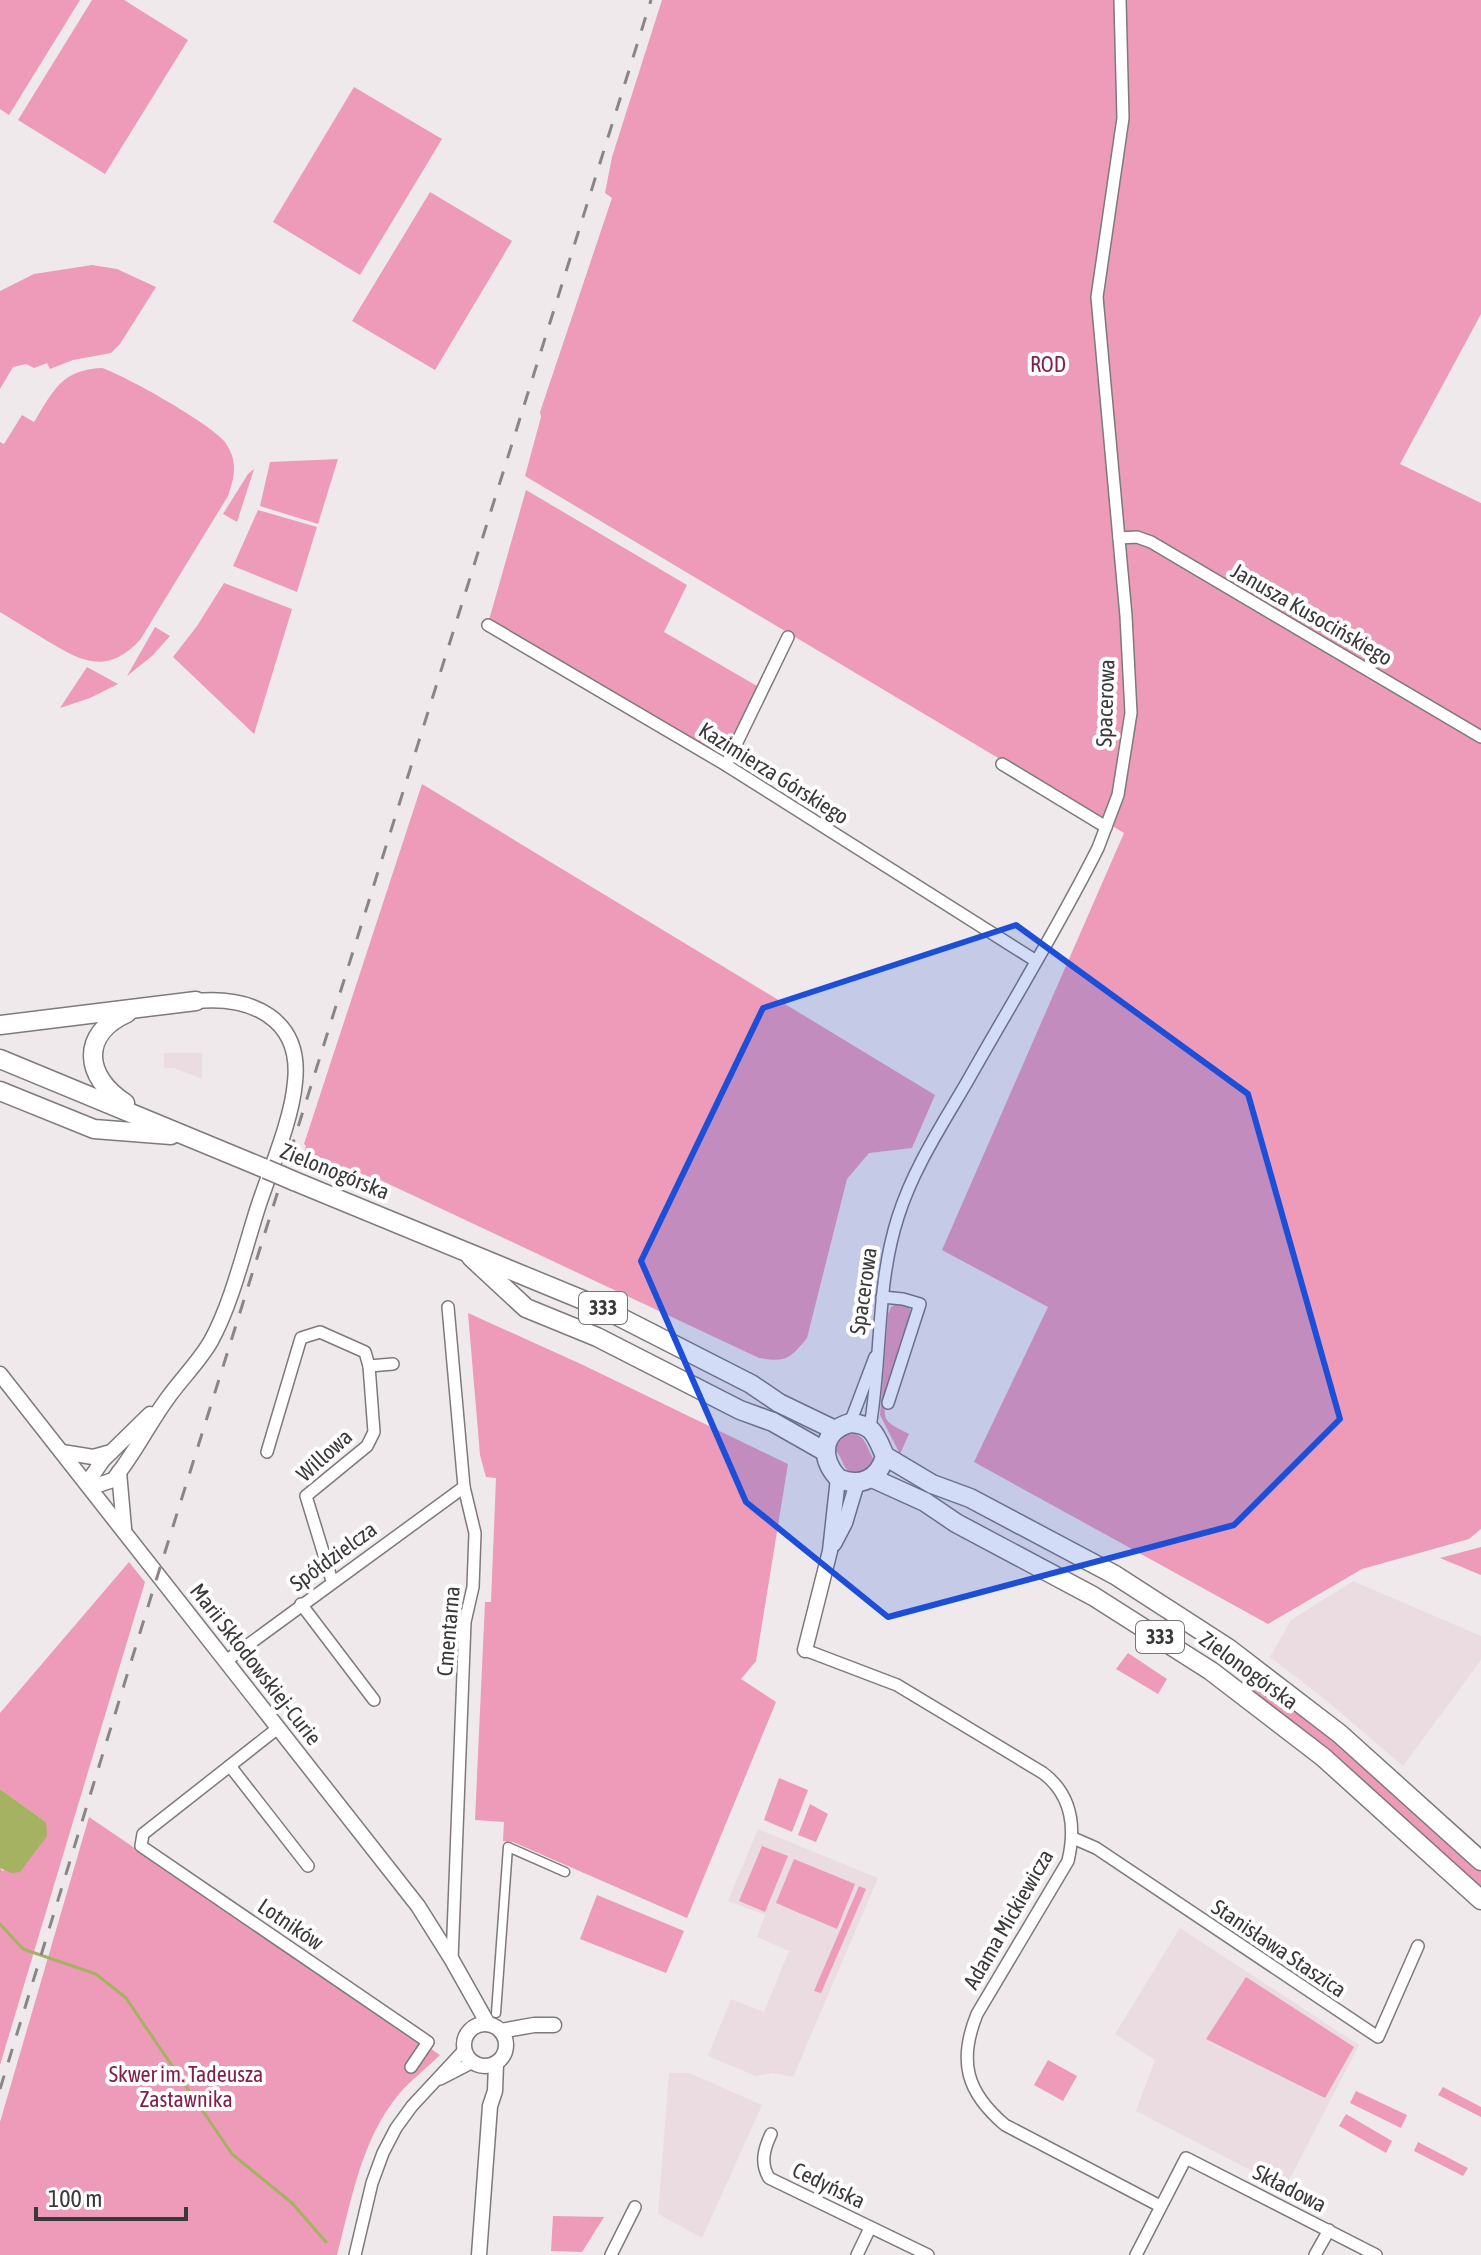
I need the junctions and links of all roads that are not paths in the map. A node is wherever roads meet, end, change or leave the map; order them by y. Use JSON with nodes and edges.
{"nodes":[{"id":1,"x":1120,"y":0,"type":"edge"},
{"id":2,"x":1119,"y":538,"type":"junction"},
{"id":3,"x":488,"y":625,"type":"dead end"},
{"id":4,"x":788,"y":637,"type":"dead end"},
{"id":5,"x":1481,"y":737,"type":"edge"},
{"id":6,"x":1002,"y":764,"type":"dead end"},
{"id":7,"x":726,"y":765,"type":"junction"},
{"id":8,"x":1106,"y":827,"type":"junction"},
{"id":9,"x":1036,"y":961,"type":"junction"},
{"id":10,"x":196,"y":1001,"type":"joint"},
{"id":11,"x":139,"y":1009,"type":"junction"},
{"id":12,"x":0,"y":1025,"type":"edge"},
{"id":13,"x":0,"y":1059,"type":"edge"},
{"id":14,"x":0,"y":1091,"type":"edge"},
{"id":15,"x":161,"y":1125,"type":"junction"},
{"id":16,"x":190,"y":1137,"type":"junction"},
{"id":17,"x":463,"y":1250,"type":"junction"},
{"id":18,"x":882,"y":1297,"type":"junction"},
{"id":19,"x":448,"y":1307,"type":"dead end"},
{"id":20,"x":877,"y":1353,"type":"junction"},
{"id":21,"x":393,"y":1364,"type":"dead end"},
{"id":22,"x":369,"y":1366,"type":"junction"},
{"id":23,"x":0,"y":1374,"type":"edge"},
{"id":24,"x":168,"y":1398,"type":"junction"},
{"id":25,"x":888,"y":1403,"type":"dead end"},
{"id":26,"x":842,"y":1426,"type":"junction"},
{"id":27,"x":870,"y":1427,"type":"junction"},
{"id":28,"x":824,"y":1451,"type":"junction"},
{"id":29,"x":62,"y":1452,"type":"junction"},
{"id":30,"x":111,"y":1452,"type":"junction"},
{"id":31,"x":267,"y":1452,"type":"dead end"},
{"id":32,"x":885,"y":1456,"type":"junction"},
{"id":33,"x":119,"y":1472,"type":"junction"},
{"id":34,"x":838,"y":1478,"type":"junction"},
{"id":35,"x":865,"y":1480,"type":"junction"},
{"id":36,"x":87,"y":1483,"type":"junction"},
{"id":37,"x":464,"y":1487,"type":"junction"},
{"id":38,"x":125,"y":1533,"type":"junction"},
{"id":39,"x":830,"y":1551,"type":"junction"},
{"id":40,"x":332,"y":1581,"type":"junction"},
{"id":41,"x":301,"y":1604,"type":"junction"},
{"id":42,"x":805,"y":1650,"type":"joint"},
{"id":43,"x":226,"y":1661,"type":"junction"},
{"id":44,"x":374,"y":1700,"type":"dead end"},
{"id":45,"x":278,"y":1728,"type":"junction"},
{"id":46,"x":230,"y":1766,"type":"junction"},
{"id":47,"x":1073,"y":1838,"type":"junction"},
{"id":48,"x":1481,"y":1861,"type":"edge"},
{"id":49,"x":308,"y":1866,"type":"dead end"},
{"id":50,"x":565,"y":1872,"type":"dead end"},
{"id":51,"x":1481,"y":1900,"type":"edge"},
{"id":52,"x":1418,"y":1946,"type":"dead end"},
{"id":53,"x":452,"y":1960,"type":"junction"},
{"id":54,"x":552,"y":2025,"type":"dead end"},
{"id":55,"x":493,"y":2027,"type":"junction"},
{"id":56,"x":465,"y":2049,"type":"junction"},
{"id":57,"x":484,"y":2064,"type":"junction"},
{"id":58,"x":411,"y":2067,"type":"dead end"},
{"id":59,"x":436,"y":2081,"type":"junction"},
{"id":60,"x":771,"y":2134,"type":"dead end"},
{"id":61,"x":1160,"y":2206,"type":"junction"},
{"id":62,"x":635,"y":2207,"type":"dead end"},
{"id":63,"x":870,"y":2228,"type":"junction"},
{"id":64,"x":1329,"y":2230,"type":"junction"},
{"id":65,"x":355,"y":2255,"type":"edge"},
{"id":66,"x":479,"y":2255,"type":"edge"},
{"id":67,"x":611,"y":2255,"type":"edge"},
{"id":68,"x":857,"y":2255,"type":"edge"},
{"id":69,"x":928,"y":2255,"type":"edge"},
{"id":70,"x":1136,"y":2255,"type":"edge"},
{"id":71,"x":1315,"y":2255,"type":"edge"},
{"id":72,"x":1376,"y":2255,"type":"edge"}],
"edges":[{"from":1,"to":2,"type":"street","name":"Spacerowa"},
{"from":2,"to":5,"type":"street","name":"Janusza Kusocińskiego"},
{"from":2,"to":8,"type":"street","name":"Spacerowa"},
{"from":3,"to":7,"type":"street","name":"Kazimierza Górskiego"},
{"from":4,"to":7,"type":"street"},
{"from":6,"to":8,"type":"street"},
{"from":7,"to":9,"type":"street","name":"Kazimierza Górskiego"},
{"from":8,"to":9,"type":"street","name":"Spacerowa"},
{"from":9,"to":18,"type":"street","name":"Spacerowa"},
{"from":10,"to":11,"type":"main road"},
{"from":10,"to":24,"type":"street"},
{"from":11,"to":12,"type":"main road"},
{"from":11,"to":15,"type":"main road"},
{"from":13,"to":15,"type":"main road","name":"Zielonogórska","number":"333"},
{"from":14,"to":16,"type":"main road","name":"Zielonogórska","number":"333"},
{"from":15,"to":16,"type":"main road","name":"Zielonogórska","number":"333"},
{"from":16,"to":17,"type":"main road","name":"Zielonogórska","number":"333","bridge":true},
{"from":17,"to":26,"type":"main road","name":"Zielonogórska","number":"333"},
{"from":17,"to":28,"type":"main road","name":"Zielonogórska","number":"333"},
{"from":18,"to":20,"type":"street","name":"Spacerowa"},
{"from":18,"to":25,"type":"street"},
{"from":19,"to":37,"type":"street","name":"Cmentarna"},
{"from":20,"to":26,"type":"street","name":"Spacerowa"},
{"from":20,"to":27,"type":"street","name":"Spacerowa"},
{"from":21,"to":22,"type":"street"},
{"from":22,"to":31,"type":"street","name":"Willowa"},
{"from":22,"to":40,"type":"street","name":"Willowa"},
{"from":23,"to":29,"type":"street","name":"Marii Skłodowskiej-Curie"},
{"from":24,"to":30,"type":"street"},
{"from":24,"to":33,"type":"street"},
{"from":26,"to":27,"type":"main road","number":"333"},
{"from":26,"to":28,"type":"main road"},
{"from":27,"to":32,"type":"main road"},
{"from":28,"to":34,"type":"main road"},
{"from":29,"to":30,"type":"street"},
{"from":29,"to":36,"type":"street","name":"Marii Skłodowskiej-Curie"},
{"from":30,"to":36,"type":"street"},
{"from":32,"to":35,"type":"main road"},
{"from":32,"to":48,"type":"main road","name":"Zielonogórska","number":"333"},
{"from":33,"to":36,"type":"street"},
{"from":33,"to":38,"type":"street"},
{"from":34,"to":35,"type":"main road","number":"333"},
{"from":34,"to":39,"type":"street"},
{"from":35,"to":39,"type":"street"},
{"from":35,"to":51,"type":"main road","name":"Zielonogórska","number":"333"},
{"from":36,"to":38,"type":"street","name":"Marii Skłodowskiej-Curie"},
{"from":37,"to":40,"type":"street","name":"Spółdzielcza"},
{"from":37,"to":53,"type":"street","name":"Cmentarna"},
{"from":38,"to":43,"type":"street","name":"Marii Skłodowskiej-Curie"},
{"from":39,"to":42,"type":"street"},
{"from":40,"to":41,"type":"street","name":"Spółdzielcza"},
{"from":41,"to":43,"type":"street","name":"Spółdzielcza"},
{"from":41,"to":44,"type":"street"},
{"from":42,"to":47,"type":"street","name":"Adama Mickiewicza"},
{"from":43,"to":45,"type":"street","name":"Marii Skłodowskiej-Curie"},
{"from":45,"to":46,"type":"street"},
{"from":45,"to":53,"type":"street","name":"Marii Skłodowskiej-Curie"},
{"from":46,"to":49,"type":"street"},
{"from":46,"to":58,"type":"street","name":"Lotników"},
{"from":47,"to":52,"type":"street","name":"Stanisława Staszica"},
{"from":47,"to":61,"type":"street","name":"Adama Mickiewicza"},
{"from":50,"to":55,"type":"street"},
{"from":53,"to":55,"type":"street","name":"Marii Skłodowskiej-Curie"},
{"from":54,"to":55,"type":"street"},
{"from":55,"to":56,"type":"street"},
{"from":55,"to":57,"type":"street"},
{"from":56,"to":57,"type":"street"},
{"from":56,"to":59,"type":"street"},
{"from":57,"to":59,"type":"street"},
{"from":57,"to":66,"type":"street"},
{"from":59,"to":65,"type":"street"},
{"from":60,"to":63,"type":"street","name":"Cedyńska"},
{"from":61,"to":64,"type":"street","name":"Składowa"},
{"from":61,"to":70,"type":"street"},
{"from":62,"to":67,"type":"street"},
{"from":63,"to":68,"type":"street","name":"Cedyńska"},
{"from":63,"to":69,"type":"street","name":"Cedyńska"},
{"from":64,"to":71,"type":"street"},
{"from":64,"to":72,"type":"street","name":"Składowa"}]}
